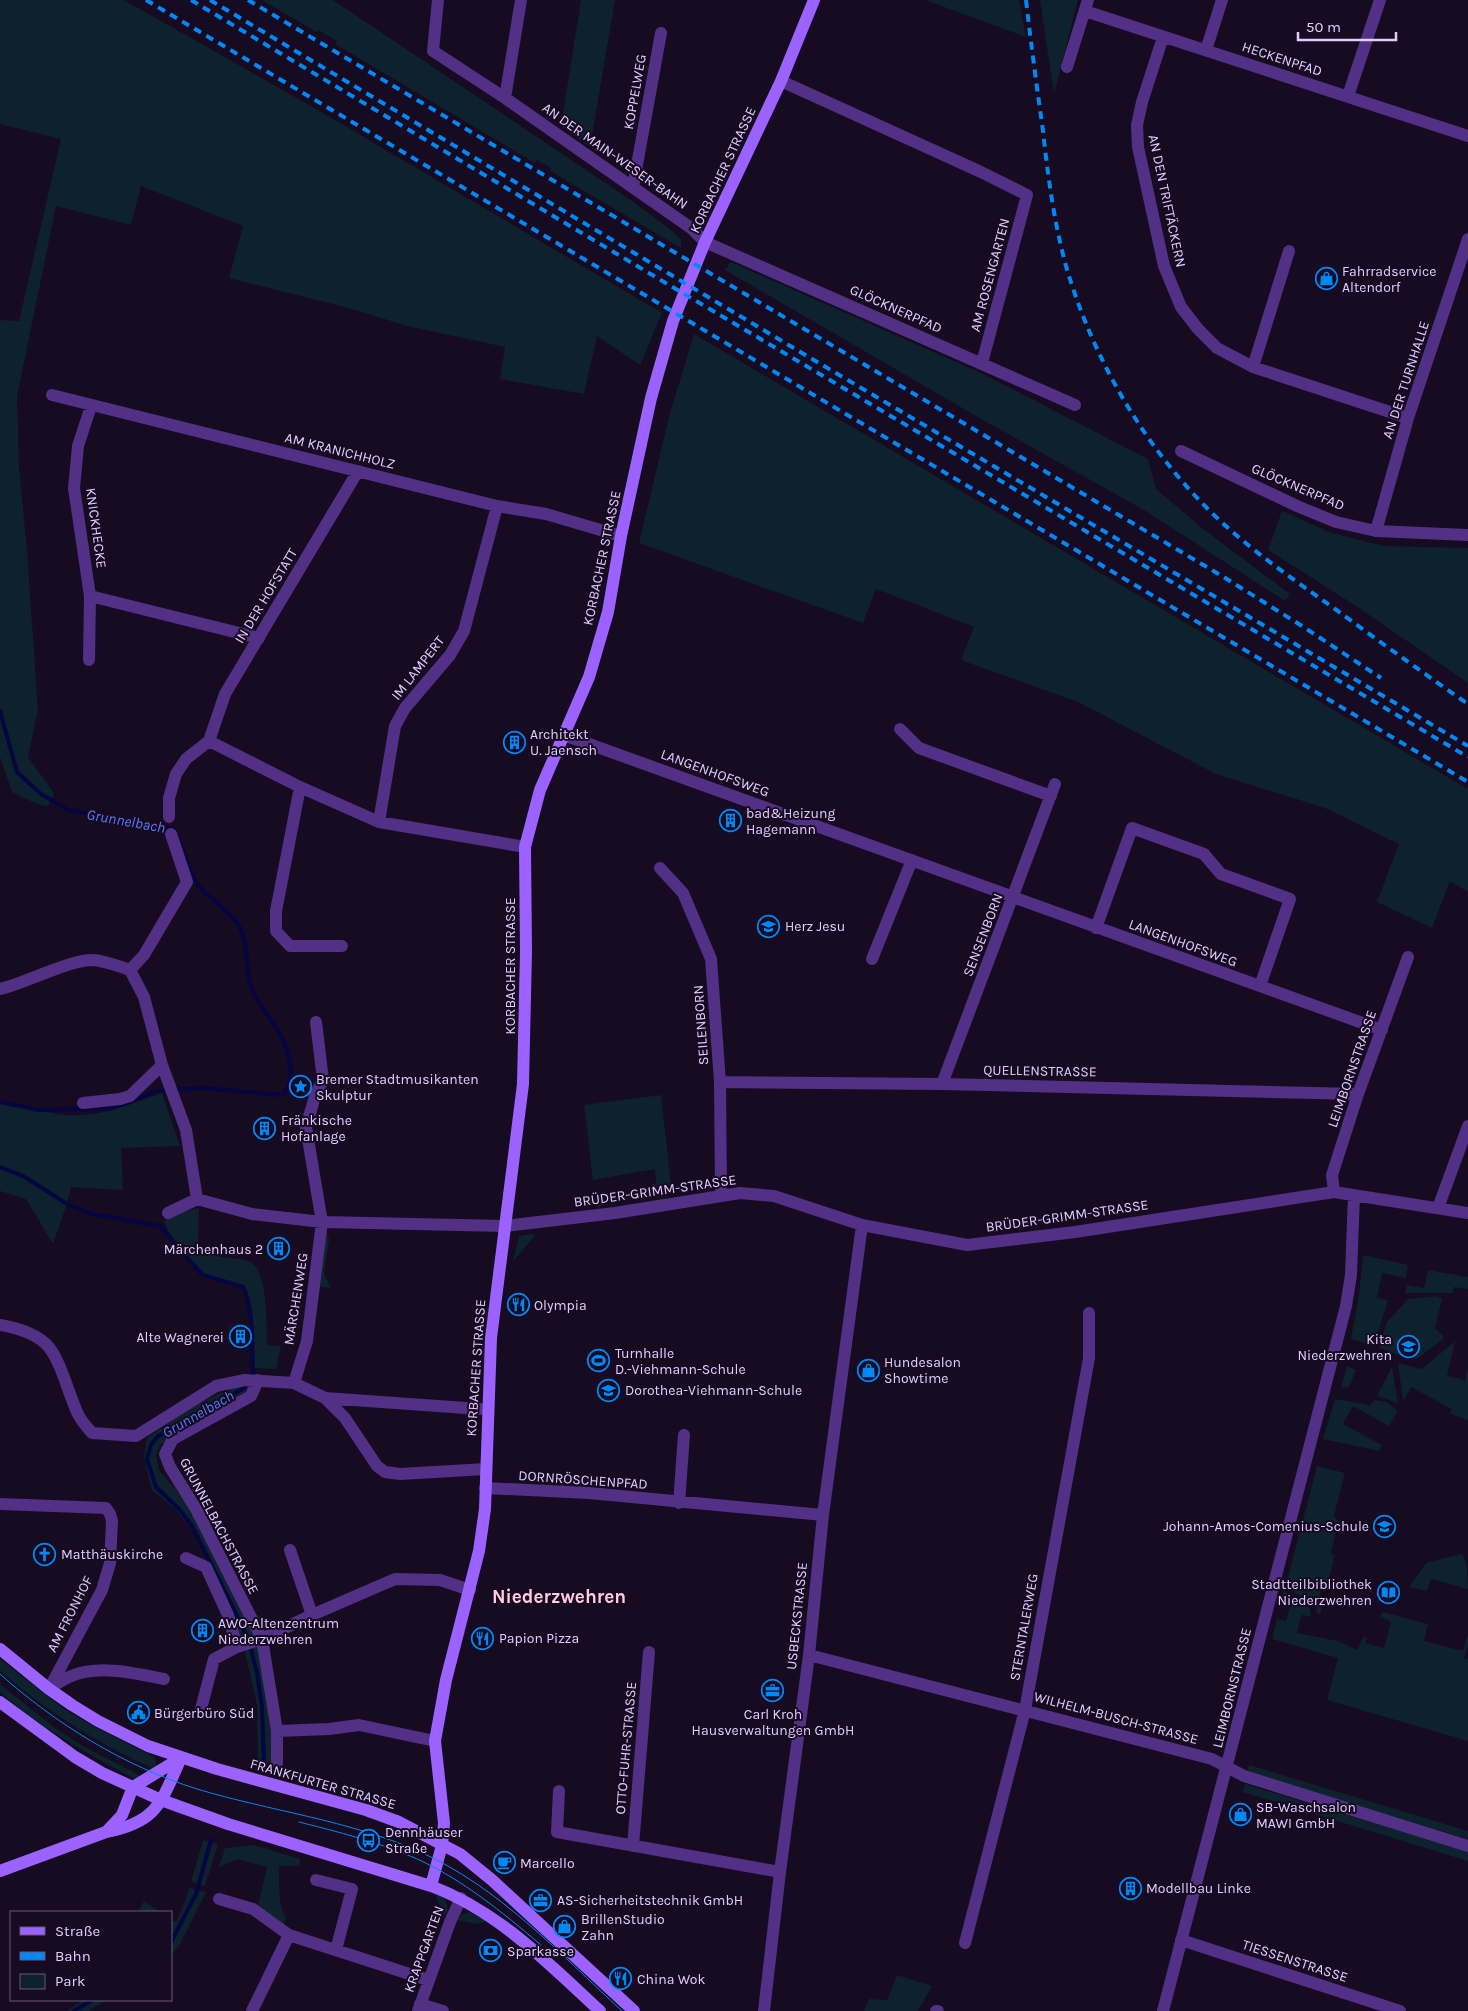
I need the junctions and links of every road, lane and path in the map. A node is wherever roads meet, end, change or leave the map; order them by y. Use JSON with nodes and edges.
{"nodes":[{"id":1,"x":438,"y":0,"type":"edge"},
{"id":2,"x":521,"y":0,"type":"edge"},
{"id":3,"x":814,"y":0,"type":"edge"},
{"id":4,"x":1222,"y":0,"type":"edge"},
{"id":5,"x":1380,"y":0,"type":"edge"},
{"id":6,"x":1086,"y":5,"type":"edge"},
{"id":7,"x":661,"y":33,"type":"dead end"},
{"id":8,"x":1163,"y":37,"type":"junction"},
{"id":9,"x":1206,"y":50,"type":"junction"},
{"id":10,"x":1066,"y":67,"type":"dead end"},
{"id":11,"x":781,"y":81,"type":"junction"},
{"id":12,"x":1348,"y":96,"type":"junction"},
{"id":13,"x":505,"y":98,"type":"junction"},
{"id":14,"x":1468,"y":136,"type":"edge"},
{"id":15,"x":633,"y":187,"type":"junction"},
{"id":16,"x":1468,"y":239,"type":"edge"},
{"id":17,"x":705,"y":242,"type":"junction"},
{"id":18,"x":1289,"y":252,"type":"dead end"},
{"id":19,"x":982,"y":363,"type":"junction"},
{"id":20,"x":1253,"y":367,"type":"junction"},
{"id":21,"x":52,"y":395,"type":"dead end"},
{"id":22,"x":1075,"y":404,"type":"dead end"},
{"id":23,"x":91,"y":406,"type":"junction"},
{"id":24,"x":1408,"y":418,"type":"junction"},
{"id":25,"x":1181,"y":451,"type":"dead end"},
{"id":26,"x":358,"y":471,"type":"junction"},
{"id":27,"x":497,"y":506,"type":"junction"},
{"id":28,"x":1376,"y":531,"type":"junction"},
{"id":29,"x":1468,"y":534,"type":"edge"},
{"id":30,"x":621,"y":536,"type":"junction"},
{"id":31,"x":90,"y":596,"type":"junction"},
{"id":32,"x":259,"y":638,"type":"junction"},
{"id":33,"x":89,"y":660,"type":"dead end"},
{"id":34,"x":900,"y":729,"type":"dead end"},
{"id":35,"x":564,"y":735,"type":"junction"},
{"id":36,"x":209,"y":741,"type":"junction"},
{"id":37,"x":300,"y":787,"type":"junction"},
{"id":38,"x":169,"y":817,"type":"dead end"},
{"id":39,"x":379,"y":822,"type":"junction"},
{"id":40,"x":171,"y":834,"type":"dead end"},
{"id":41,"x":524,"y":847,"type":"junction"},
{"id":42,"x":912,"y":860,"type":"junction"},
{"id":43,"x":660,"y":868,"type":"dead end"},
{"id":44,"x":1014,"y":897,"type":"junction"},
{"id":45,"x":1096,"y":928,"type":"junction"},
{"id":46,"x":342,"y":946,"type":"dead end"},
{"id":47,"x":1408,"y":957,"type":"dead end"},
{"id":48,"x":872,"y":959,"type":"dead end"},
{"id":49,"x":130,"y":970,"type":"junction"},
{"id":50,"x":1260,"y":986,"type":"junction"},
{"id":51,"x":0,"y":990,"type":"edge"},
{"id":52,"x":316,"y":1022,"type":"dead end"},
{"id":53,"x":1382,"y":1030,"type":"junction"},
{"id":54,"x":165,"y":1071,"type":"junction"},
{"id":55,"x":720,"y":1082,"type":"junction"},
{"id":56,"x":942,"y":1084,"type":"junction"},
{"id":57,"x":1358,"y":1094,"type":"junction"},
{"id":58,"x":83,"y":1103,"type":"dead end"},
{"id":59,"x":1468,"y":1126,"type":"edge"},
{"id":60,"x":1334,"y":1192,"type":"junction"},
{"id":61,"x":722,"y":1194,"type":"junction"},
{"id":62,"x":1354,"y":1195,"type":"junction"},
{"id":63,"x":197,"y":1199,"type":"junction"},
{"id":64,"x":1438,"y":1208,"type":"junction"},
{"id":65,"x":168,"y":1213,"type":"dead end"},
{"id":66,"x":1468,"y":1213,"type":"edge"},
{"id":67,"x":322,"y":1222,"type":"junction"},
{"id":68,"x":862,"y":1225,"type":"junction"},
{"id":69,"x":505,"y":1226,"type":"junction"},
{"id":70,"x":1089,"y":1313,"type":"dead end"},
{"id":71,"x":0,"y":1325,"type":"edge"},
{"id":72,"x":252,"y":1380,"type":"junction"},
{"id":73,"x":294,"y":1383,"type":"junction"},
{"id":74,"x":325,"y":1398,"type":"junction"},
{"id":75,"x":480,"y":1409,"type":"dead end"},
{"id":76,"x":684,"y":1435,"type":"dead end"},
{"id":77,"x":486,"y":1469,"type":"junction"},
{"id":78,"x":485,"y":1488,"type":"junction"},
{"id":79,"x":679,"y":1502,"type":"junction"},
{"id":80,"x":0,"y":1504,"type":"edge"},
{"id":81,"x":823,"y":1515,"type":"junction"},
{"id":82,"x":290,"y":1550,"type":"dead end"},
{"id":83,"x":186,"y":1558,"type":"dead end"},
{"id":84,"x":470,"y":1590,"type":"junction"},
{"id":85,"x":312,"y":1615,"type":"junction"},
{"id":86,"x":260,"y":1640,"type":"junction"},
{"id":87,"x":240,"y":1647,"type":"junction"},
{"id":88,"x":0,"y":1648,"type":"edge"},
{"id":89,"x":649,"y":1652,"type":"dead end"},
{"id":90,"x":809,"y":1655,"type":"junction"},
{"id":91,"x":164,"y":1679,"type":"dead end"},
{"id":92,"x":49,"y":1689,"type":"junction"},
{"id":93,"x":0,"y":1702,"type":"edge"},
{"id":94,"x":201,"y":1709,"type":"dead end"},
{"id":95,"x":1025,"y":1710,"type":"junction"},
{"id":96,"x":277,"y":1731,"type":"junction"},
{"id":97,"x":435,"y":1741,"type":"junction"},
{"id":98,"x":181,"y":1758,"type":"junction"},
{"id":99,"x":277,"y":1763,"type":"dead end"},
{"id":100,"x":1228,"y":1767,"type":"junction"},
{"id":101,"x":133,"y":1787,"type":"junction"},
{"id":102,"x":558,"y":1791,"type":"dead end"},
{"id":103,"x":161,"y":1800,"type":"junction"},
{"id":104,"x":106,"y":1832,"type":"junction"},
{"id":105,"x":442,"y":1845,"type":"junction"},
{"id":106,"x":632,"y":1846,"type":"junction"},
{"id":107,"x":1468,"y":1846,"type":"edge"},
{"id":108,"x":0,"y":1870,"type":"edge"},
{"id":109,"x":780,"y":1872,"type":"junction"},
{"id":110,"x":316,"y":1880,"type":"dead end"},
{"id":111,"x":431,"y":1886,"type":"junction"},
{"id":112,"x":461,"y":1898,"type":"junction"},
{"id":113,"x":219,"y":1899,"type":"dead end"},
{"id":114,"x":289,"y":1934,"type":"junction"},
{"id":115,"x":1182,"y":1940,"type":"junction"},
{"id":116,"x":965,"y":1943,"type":"dead end"},
{"id":117,"x":336,"y":1950,"type":"junction"},
{"id":118,"x":428,"y":1980,"type":"junction"},
{"id":119,"x":419,"y":2007,"type":"edge"},
{"id":120,"x":252,"y":2011,"type":"edge"},
{"id":121,"x":443,"y":2011,"type":"edge"},
{"id":122,"x":600,"y":2011,"type":"edge"},
{"id":123,"x":634,"y":2011,"type":"edge"},
{"id":124,"x":764,"y":2011,"type":"edge"},
{"id":125,"x":1163,"y":2011,"type":"edge"},
{"id":126,"x":1400,"y":2011,"type":"edge"}],
"edges":[{"from":1,"to":13,"type":"street","name":"AN DER MAIN-WESER-BAHN"},
{"from":2,"to":13,"type":"street"},
{"from":3,"to":11,"type":"street","name":"KORBACHER STRASSE"},
{"from":4,"to":9,"type":"street"},
{"from":5,"to":12,"type":"street"},
{"from":6,"to":8,"type":"street","name":"HECKENPFAD"},
{"from":6,"to":10,"type":"street"},
{"from":7,"to":15,"type":"street","name":"KOPPELWEG"},
{"from":8,"to":9,"type":"street","name":"HECKENPFAD"},
{"from":8,"to":20,"type":"street","name":"AN DEN TRIFTÄCKERN"},
{"from":9,"to":12,"type":"street","name":"HECKENPFAD"},
{"from":11,"to":17,"type":"street","name":"KORBACHER STRASSE"},
{"from":11,"to":19,"type":"street","name":"AM ROSENGARTEN"},
{"from":12,"to":14,"type":"street","name":"HECKENPFAD"},
{"from":13,"to":15,"type":"street","name":"AN DER MAIN-WESER-BAHN"},
{"from":15,"to":17,"type":"street","name":"AN DER MAIN-WESER-BAHN"},
{"from":16,"to":24,"type":"street","name":"AN DER TURNHALLE"},
{"from":17,"to":19,"type":"street","name":"GLÖCKNERPFAD"},
{"from":17,"to":30,"type":"street","name":"KORBACHER STRASSE"},
{"from":18,"to":20,"type":"street"},
{"from":19,"to":22,"type":"street","name":"GLÖCKNERPFAD"},
{"from":20,"to":24,"type":"street","name":"AN DEN TRIFTÄCKERN"},
{"from":21,"to":23,"type":"street","name":"AM KRANICHHOLZ"},
{"from":23,"to":26,"type":"street","name":"AM KRANICHHOLZ"},
{"from":23,"to":31,"type":"street","name":"KNICKHECKE"},
{"from":24,"to":28,"type":"street","name":"AN DER TURNHALLE"},
{"from":25,"to":28,"type":"street","name":"GLÖCKNERPFAD"},
{"from":26,"to":27,"type":"street","name":"AM KRANICHHOLZ"},
{"from":26,"to":32,"type":"street","name":"IN DER HOFSTATT"},
{"from":27,"to":30,"type":"street","name":"AM KRANICHHOLZ"},
{"from":27,"to":39,"type":"street","name":"IM LAMPERT"},
{"from":28,"to":29,"type":"street","name":"GLÖCKNERPFAD"},
{"from":30,"to":35,"type":"street","name":"KORBACHER STRASSE"},
{"from":31,"to":32,"type":"street"},
{"from":31,"to":33,"type":"street","name":"KNICKHECKE"},
{"from":32,"to":36,"type":"street","name":"IN DER HOFSTATT"},
{"from":34,"to":44,"type":"street","name":"SENSENBORN"},
{"from":35,"to":41,"type":"street","name":"KORBACHER STRASSE"},
{"from":35,"to":42,"type":"street","name":"LANGENHOFSWEG"},
{"from":36,"to":37,"type":"street"},
{"from":36,"to":38,"type":"street"},
{"from":37,"to":39,"type":"street"},
{"from":37,"to":46,"type":"street"},
{"from":39,"to":41,"type":"street"},
{"from":40,"to":49,"type":"street"},
{"from":41,"to":69,"type":"street","name":"KORBACHER STRASSE"},
{"from":42,"to":44,"type":"street","name":"LANGENHOFSWEG"},
{"from":42,"to":48,"type":"street"},
{"from":43,"to":55,"type":"street","name":"SEILENBORN"},
{"from":44,"to":45,"type":"street","name":"LANGENHOFSWEG"},
{"from":44,"to":56,"type":"street","name":"SENSENBORN"},
{"from":45,"to":50,"type":"street","name":"LANGENHOFSWEG"},
{"from":45,"to":50,"type":"street"},
{"from":47,"to":53,"type":"street","name":"LEIMBORNSTRASSE"},
{"from":49,"to":51,"type":"street"},
{"from":49,"to":54,"type":"street"},
{"from":50,"to":53,"type":"street","name":"LANGENHOFSWEG"},
{"from":52,"to":67,"type":"street","name":"MÄRCHENWEG"},
{"from":53,"to":57,"type":"street","name":"LEIMBORNSTRASSE"},
{"from":54,"to":58,"type":"street"},
{"from":54,"to":63,"type":"street"},
{"from":55,"to":56,"type":"street","name":"QUELLENSTRASSE"},
{"from":55,"to":61,"type":"street","name":"SEILENBORN"},
{"from":56,"to":57,"type":"street","name":"QUELLENSTRASSE"},
{"from":57,"to":60,"type":"street","name":"LEIMBORNSTRASSE"},
{"from":59,"to":64,"type":"street"},
{"from":60,"to":62,"type":"street","name":"BRÜDER-GRIMM-STRASSE"},
{"from":60,"to":68,"type":"street","name":"BRÜDER-GRIMM-STRASSE"},
{"from":61,"to":68,"type":"street","name":"BRÜDER-GRIMM-STRASSE"},
{"from":61,"to":69,"type":"street","name":"BRÜDER-GRIMM-STRASSE"},
{"from":62,"to":64,"type":"street","name":"BRÜDER-GRIMM-STRASSE"},
{"from":62,"to":100,"type":"street","name":"LEIMBORNSTRASSE"},
{"from":63,"to":65,"type":"street"},
{"from":63,"to":67,"type":"street","name":"BRÜDER-GRIMM-STRASSE"},
{"from":64,"to":66,"type":"street","name":"BRÜDER-GRIMM-STRASSE"},
{"from":67,"to":69,"type":"street","name":"BRÜDER-GRIMM-STRASSE"},
{"from":67,"to":73,"type":"street","name":"MÄRCHENWEG"},
{"from":68,"to":81,"type":"street","name":"USBECKSTRASSE"},
{"from":69,"to":77,"type":"street","name":"KORBACHER STRASSE"},
{"from":70,"to":95,"type":"street","name":"STERNTALERWEG"},
{"from":71,"to":72,"type":"street"},
{"from":72,"to":73,"type":"street"},
{"from":72,"to":86,"type":"street","name":"GRUNNELBACHSTRASSE"},
{"from":73,"to":74,"type":"street"},
{"from":74,"to":75,"type":"street"},
{"from":74,"to":77,"type":"street"},
{"from":76,"to":79,"type":"street"},
{"from":77,"to":78,"type":"street","name":"KORBACHER STRASSE"},
{"from":78,"to":79,"type":"street","name":"DORNRÖSCHENPFAD"},
{"from":78,"to":84,"type":"street","name":"KORBACHER STRASSE"},
{"from":79,"to":81,"type":"street","name":"DORNRÖSCHENPFAD"},
{"from":80,"to":92,"type":"street","name":"AM FRONHOF"},
{"from":81,"to":90,"type":"street","name":"USBECKSTRASSE"},
{"from":82,"to":85,"type":"street"},
{"from":83,"to":87,"type":"street"},
{"from":84,"to":85,"type":"street"},
{"from":84,"to":97,"type":"street","name":"KORBACHER STRASSE"},
{"from":85,"to":86,"type":"street"},
{"from":86,"to":87,"type":"street"},
{"from":86,"to":96,"type":"street","name":"GRUNNELBACHSTRASSE"},
{"from":87,"to":94,"type":"street"},
{"from":88,"to":92,"type":"street","name":"FRANKFURTER STRASSE"},
{"from":89,"to":106,"type":"street","name":"OTTO-FUHR-STRASSE"},
{"from":90,"to":95,"type":"street","name":"WILHELM-BUSCH-STRASSE"},
{"from":90,"to":109,"type":"street","name":"USBECKSTRASSE"},
{"from":91,"to":92,"type":"street"},
{"from":92,"to":98,"type":"street","name":"FRANKFURTER STRASSE"},
{"from":93,"to":101,"type":"street"},
{"from":95,"to":100,"type":"street","name":"WILHELM-BUSCH-STRASSE"},
{"from":95,"to":116,"type":"street","name":"STERNTALERWEG"},
{"from":96,"to":97,"type":"street"},
{"from":96,"to":99,"type":"street","name":"GRUNNELBACHSTRASSE"},
{"from":97,"to":105,"type":"street","name":"KORBACHER STRASSE"},
{"from":98,"to":101,"type":"street"},
{"from":98,"to":103,"type":"street"},
{"from":98,"to":105,"type":"street","name":"FRANKFURTER STRASSE"},
{"from":100,"to":107,"type":"street","name":"WILHELM-BUSCH-STRASSE"},
{"from":100,"to":115,"type":"street","name":"LEIMBORNSTRASSE"},
{"from":101,"to":103,"type":"street"},
{"from":101,"to":104,"type":"street"},
{"from":102,"to":106,"type":"street"},
{"from":103,"to":104,"type":"street"},
{"from":103,"to":111,"type":"street"},
{"from":104,"to":108,"type":"street"},
{"from":105,"to":111,"type":"street","name":"KORBACHER STRASSE"},
{"from":105,"to":123,"type":"street","name":"FRANKFURTER STRASSE"},
{"from":106,"to":109,"type":"street"},
{"from":109,"to":124,"type":"street","name":"USBECKSTRASSE"},
{"from":110,"to":117,"type":"street"},
{"from":111,"to":112,"type":"street"},
{"from":112,"to":118,"type":"street","name":"KRAPPGARTEN"},
{"from":112,"to":122,"type":"street"},
{"from":113,"to":114,"type":"street"},
{"from":114,"to":117,"type":"street"},
{"from":114,"to":120,"type":"street"},
{"from":115,"to":125,"type":"street","name":"LEIMBORNSTRASSE"},
{"from":115,"to":126,"type":"street","name":"TIESSENSTRASSE"},
{"from":117,"to":118,"type":"street"},
{"from":118,"to":119,"type":"street","name":"KRAPPGARTEN"},
{"from":119,"to":121,"type":"street"}]}
